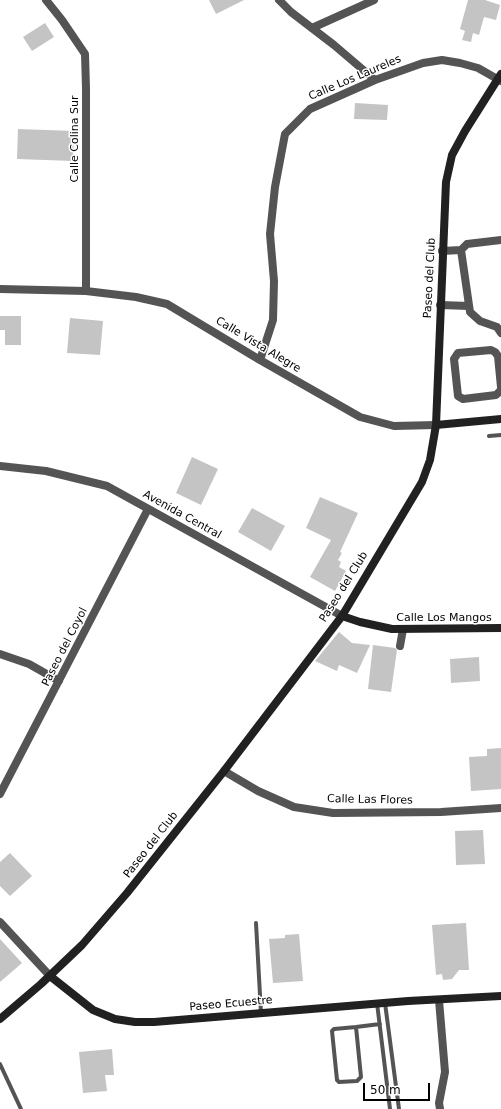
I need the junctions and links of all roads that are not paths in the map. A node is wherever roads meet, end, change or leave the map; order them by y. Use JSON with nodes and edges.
{"nodes":[{"id":1,"x":46,"y":0,"type":"edge"},
{"id":2,"x":279,"y":0,"type":"edge"},
{"id":3,"x":374,"y":0,"type":"edge"},
{"id":4,"x":312,"y":28,"type":"junction"},
{"id":5,"x":500,"y":78,"type":"edge"},
{"id":6,"x":375,"y":80,"type":"junction"},
{"id":7,"x":501,"y":240,"type":"edge"},
{"id":8,"x":461,"y":250,"type":"junction"},
{"id":9,"x":442,"y":251,"type":"junction"},
{"id":10,"x":0,"y":289,"type":"edge"},
{"id":11,"x":86,"y":291,"type":"junction"},
{"id":12,"x":440,"y":305,"type":"junction"},
{"id":13,"x":469,"y":306,"type":"junction"},
{"id":14,"x":501,"y":333,"type":"edge"},
{"id":15,"x":260,"y":360,"type":"junction"},
{"id":16,"x":500,"y":362,"type":"edge"},
{"id":17,"x":501,"y":387,"type":"edge"},
{"id":18,"x":501,"y":390,"type":"edge"},
{"id":19,"x":501,"y":419,"type":"edge"},
{"id":20,"x":436,"y":425,"type":"junction"},
{"id":21,"x":501,"y":435,"type":"edge"},
{"id":22,"x":489,"y":436,"type":"dead end"},
{"id":23,"x":0,"y":466,"type":"edge"},
{"id":24,"x":148,"y":509,"type":"junction"},
{"id":25,"x":342,"y":616,"type":"junction"},
{"id":26,"x":501,"y":628,"type":"edge"},
{"id":27,"x":403,"y":630,"type":"junction"},
{"id":28,"x":400,"y":646,"type":"dead end"},
{"id":29,"x":0,"y":654,"type":"edge"},
{"id":30,"x":59,"y":681,"type":"junction"},
{"id":31,"x":224,"y":771,"type":"junction"},
{"id":32,"x":0,"y":794,"type":"edge"},
{"id":33,"x":501,"y":808,"type":"edge"},
{"id":34,"x":0,"y":922,"type":"edge"},
{"id":35,"x":256,"y":923,"type":"dead end"},
{"id":36,"x":50,"y":976,"type":"junction"},
{"id":37,"x":501,"y":996,"type":"edge"},
{"id":38,"x":439,"y":1000,"type":"junction"},
{"id":39,"x":381,"y":1003,"type":"junction"},
{"id":40,"x":261,"y":1013,"type":"junction"},
{"id":41,"x":0,"y":1019,"type":"edge"},
{"id":42,"x":380,"y":1024,"type":"junction"},
{"id":43,"x":356,"y":1027,"type":"junction"},
{"id":44,"x":392,"y":1060,"type":"junction"},
{"id":45,"x":384,"y":1061,"type":"junction"},
{"id":46,"x":0,"y":1064,"type":"edge"},
{"id":47,"x":396,"y":1090,"type":"junction"},
{"id":48,"x":388,"y":1091,"type":"junction"},
{"id":49,"x":21,"y":1109,"type":"edge"},
{"id":50,"x":390,"y":1109,"type":"edge"},
{"id":51,"x":399,"y":1109,"type":"edge"},
{"id":52,"x":440,"y":1109,"type":"edge"}],
"edges":[{"from":1,"to":11,"type":"street","name":"Calle Colina Sur"},
{"from":2,"to":4,"type":"street"},
{"from":3,"to":4,"type":"street"},
{"from":4,"to":6,"type":"street"},
{"from":5,"to":6,"type":"street","name":"Calle Los Laureles"},
{"from":5,"to":9,"type":"street","name":"Paseo del Club"},
{"from":6,"to":15,"type":"street","name":"Calle Los Laureles"},
{"from":7,"to":8,"type":"street"},
{"from":8,"to":9,"type":"street"},
{"from":8,"to":13,"type":"street"},
{"from":9,"to":12,"type":"street","name":"Paseo del Club"},
{"from":10,"to":11,"type":"street","name":"Calle Vista Alegre"},
{"from":11,"to":15,"type":"street","name":"Calle Vista Alegre"},
{"from":12,"to":13,"type":"street"},
{"from":12,"to":20,"type":"street","name":"Paseo del Club"},
{"from":13,"to":14,"type":"street"},
{"from":15,"to":20,"type":"street","name":"Calle Vista Alegre"},
{"from":16,"to":17,"type":"street"},
{"from":16,"to":18,"type":"street"},
{"from":19,"to":20,"type":"street","name":"Calle Vista Alegre"},
{"from":20,"to":25,"type":"street","name":"Paseo del Club"},
{"from":21,"to":22,"type":"lane"},
{"from":23,"to":24,"type":"street","name":"Avenida Central"},
{"from":24,"to":25,"type":"street","name":"Avenida Central"},
{"from":24,"to":30,"type":"street","name":"Paseo del Coyol"},
{"from":25,"to":27,"type":"street","name":"Calle Los Mangos"},
{"from":25,"to":31,"type":"street","name":"Paseo del Club"},
{"from":26,"to":27,"type":"street","name":"Calle Los Mangos"},
{"from":27,"to":28,"type":"street"},
{"from":29,"to":30,"type":"street"},
{"from":30,"to":32,"type":"street","name":"Paseo del Coyol"},
{"from":31,"to":33,"type":"street","name":"Calle Las Flores"},
{"from":31,"to":36,"type":"street","name":"Paseo del Club"},
{"from":34,"to":36,"type":"street","name":"Paseo Ecuestre"},
{"from":35,"to":40,"type":"lane"},
{"from":36,"to":40,"type":"street","name":"Paseo Ecuestre"},
{"from":36,"to":41,"type":"street","name":"Paseo del Club"},
{"from":37,"to":38,"type":"street","name":"Paseo Ecuestre"},
{"from":38,"to":39,"type":"street","name":"Paseo Ecuestre"},
{"from":38,"to":52,"type":"street"},
{"from":39,"to":40,"type":"street","name":"Paseo Ecuestre"},
{"from":39,"to":42,"type":"lane"},
{"from":39,"to":44,"type":"lane"},
{"from":42,"to":43,"type":"lane"},
{"from":42,"to":45,"type":"lane"},
{"from":43,"to":43,"type":"lane"},
{"from":44,"to":45,"type":"lane"},
{"from":44,"to":47,"type":"lane"},
{"from":45,"to":48,"type":"lane"},
{"from":46,"to":49,"type":"lane"},
{"from":47,"to":48,"type":"lane"},
{"from":47,"to":51,"type":"lane"},
{"from":48,"to":50,"type":"lane"}]}
